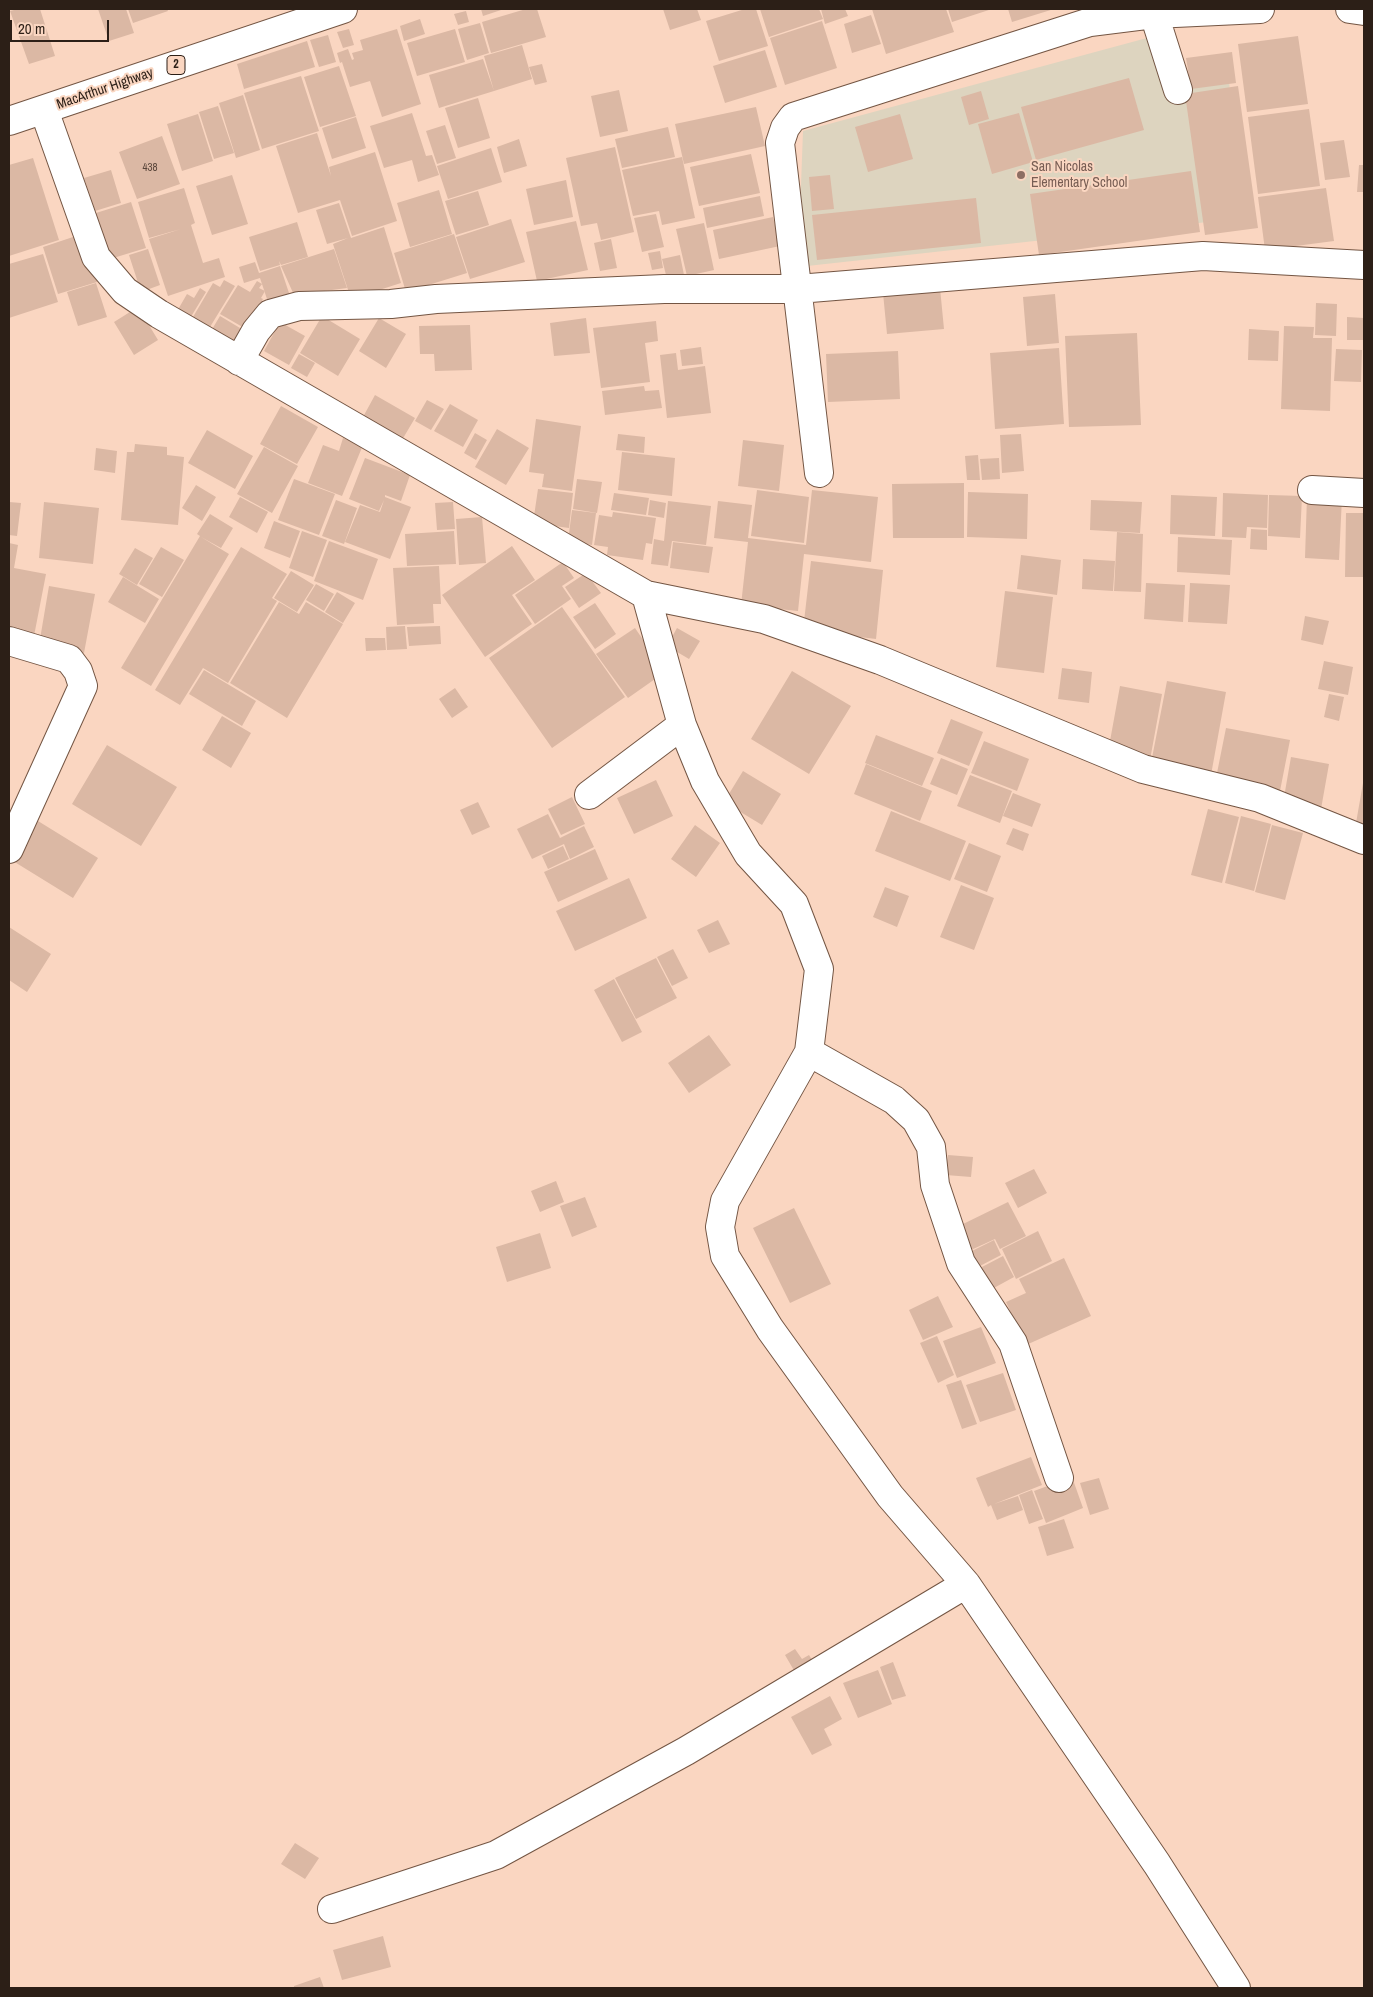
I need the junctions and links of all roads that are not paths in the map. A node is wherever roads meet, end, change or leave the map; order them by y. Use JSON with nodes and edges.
{"nodes":[{"id":1,"x":343,"y":9,"type":"edge"},
{"id":2,"x":1260,"y":9,"type":"edge"},
{"id":3,"x":1350,"y":9,"type":"edge"},
{"id":4,"x":1364,"y":11,"type":"edge"},
{"id":5,"x":1154,"y":14,"type":"junction"},
{"id":6,"x":1178,"y":90,"type":"dead end"},
{"id":7,"x":44,"y":110,"type":"junction"},
{"id":8,"x":9,"y":121,"type":"edge"},
{"id":9,"x":1364,"y":265,"type":"edge"},
{"id":10,"x":798,"y":289,"type":"junction"},
{"id":11,"x":239,"y":361,"type":"junction"},
{"id":12,"x":819,"y":473,"type":"dead end"},
{"id":13,"x":1312,"y":490,"type":"dead end"},
{"id":14,"x":1364,"y":493,"type":"edge"},
{"id":15,"x":646,"y":595,"type":"junction"},
{"id":16,"x":9,"y":641,"type":"edge"},
{"id":17,"x":682,"y":725,"type":"junction"},
{"id":18,"x":589,"y":795,"type":"dead end"},
{"id":19,"x":1364,"y":840,"type":"edge"},
{"id":20,"x":9,"y":849,"type":"edge"},
{"id":21,"x":809,"y":1052,"type":"junction"},
{"id":22,"x":1059,"y":1478,"type":"dead end"},
{"id":23,"x":966,"y":1584,"type":"junction"},
{"id":24,"x":332,"y":1909,"type":"dead end"},
{"id":25,"x":1236,"y":1988,"type":"edge"}],
"edges":[{"from":1,"to":7,"type":"main road","name":"MacArthur Highway","number":"2"},
{"from":2,"to":5,"type":"main road"},
{"from":3,"to":4,"type":"main road"},
{"from":5,"to":6,"type":"main road"},
{"from":5,"to":10,"type":"main road"},
{"from":7,"to":8,"type":"main road","name":"MacArthur Highway","number":"2"},
{"from":7,"to":11,"type":"main road"},
{"from":9,"to":10,"type":"main road"},
{"from":10,"to":11,"type":"main road"},
{"from":10,"to":12,"type":"main road"},
{"from":11,"to":15,"type":"main road"},
{"from":13,"to":14,"type":"main road"},
{"from":15,"to":17,"type":"main road"},
{"from":15,"to":19,"type":"main road"},
{"from":16,"to":20,"type":"main road"},
{"from":17,"to":18,"type":"main road"},
{"from":17,"to":21,"type":"main road"},
{"from":21,"to":22,"type":"main road"},
{"from":21,"to":23,"type":"main road"},
{"from":23,"to":24,"type":"main road"},
{"from":23,"to":25,"type":"main road"}]}
